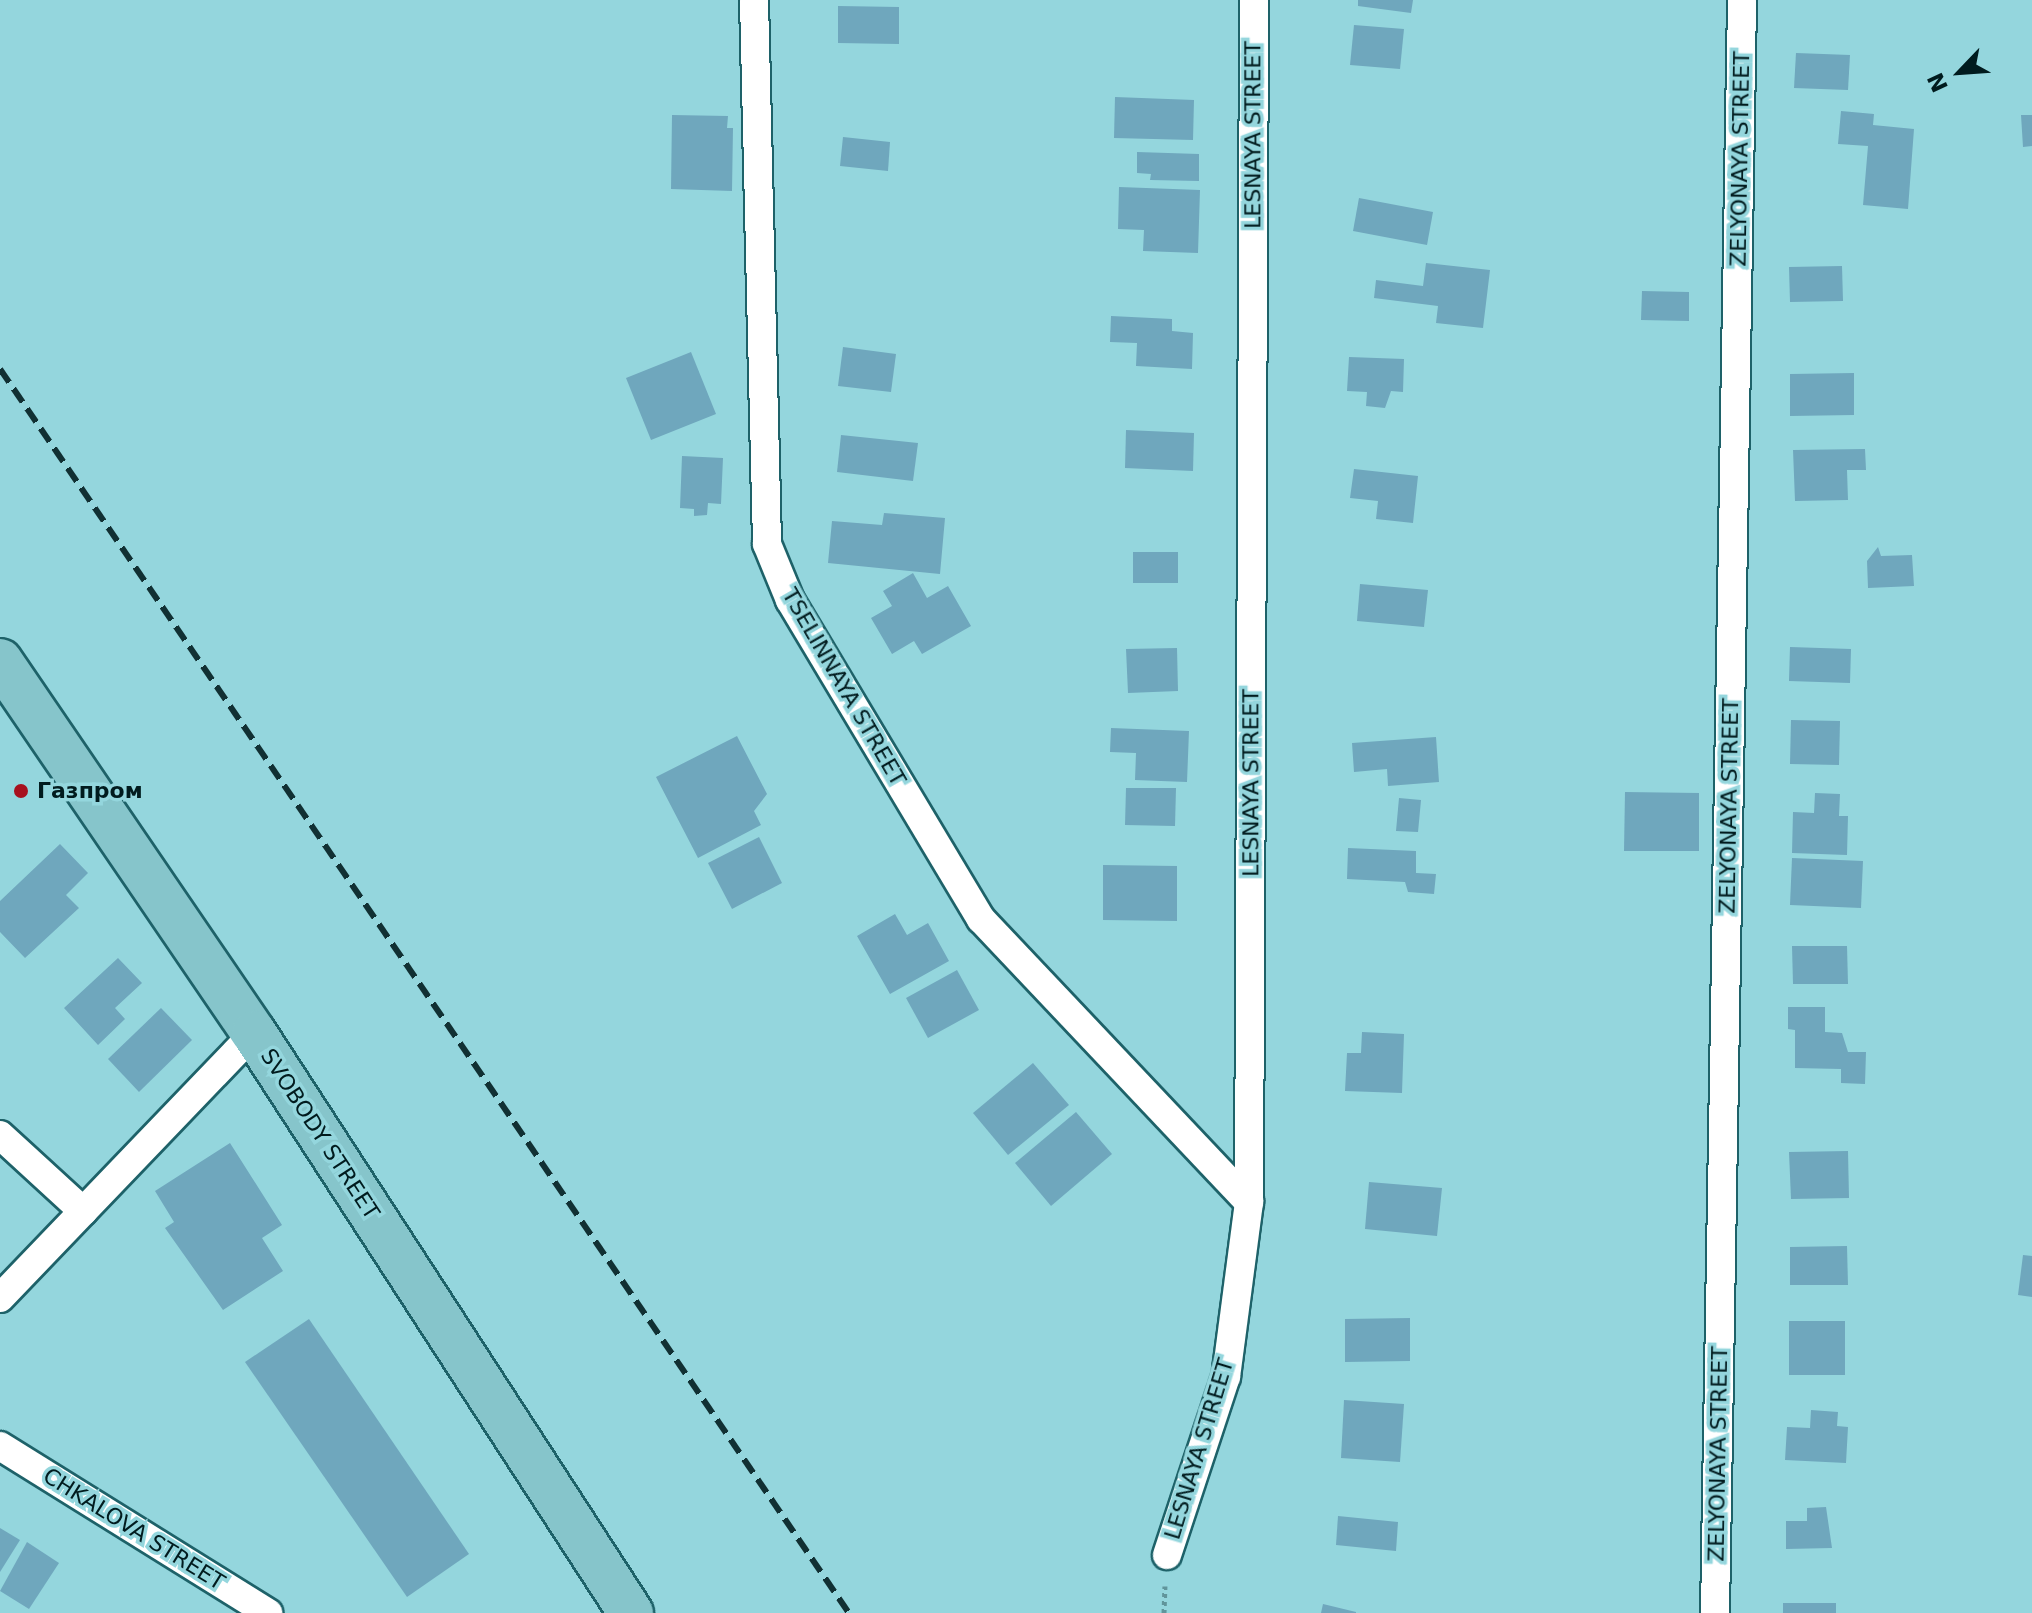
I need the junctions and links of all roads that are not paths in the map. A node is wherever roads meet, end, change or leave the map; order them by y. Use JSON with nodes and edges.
{"nodes":[{"id":1,"x":754,"y":0,"type":"edge"},
{"id":2,"x":1254,"y":0,"type":"edge"},
{"id":3,"x":1742,"y":0,"type":"edge"},
{"id":4,"x":0,"y":661,"type":"edge"},
{"id":5,"x":254,"y":1033,"type":"junction"},
{"id":6,"x":0,"y":1135,"type":"edge"},
{"id":7,"x":1249,"y":1202,"type":"junction"},
{"id":8,"x":83,"y":1211,"type":"junction"},
{"id":9,"x":0,"y":1298,"type":"edge"},
{"id":10,"x":0,"y":1446,"type":"edge"},
{"id":11,"x":1167,"y":1555,"type":"dead end"},
{"id":12,"x":268,"y":1613,"type":"edge"},
{"id":13,"x":631,"y":1613,"type":"edge"},
{"id":14,"x":1715,"y":1613,"type":"edge"}],
"edges":[{"from":1,"to":7,"type":"street","name":"TSELINNAYA STREET"},
{"from":2,"to":7,"type":"street","name":"LESNAYA STREET"},
{"from":3,"to":14,"type":"street","name":"ZELYONAYA STREET"},
{"from":4,"to":5,"type":"main road","name":"SVOBODY STREET"},
{"from":5,"to":8,"type":"street"},
{"from":5,"to":13,"type":"main road","name":"SVOBODY STREET"},
{"from":6,"to":8,"type":"street"},
{"from":7,"to":11,"type":"street","name":"LESNAYA STREET"},
{"from":8,"to":9,"type":"street"},
{"from":10,"to":12,"type":"street","name":"CHKALOVA STREET"}]}
